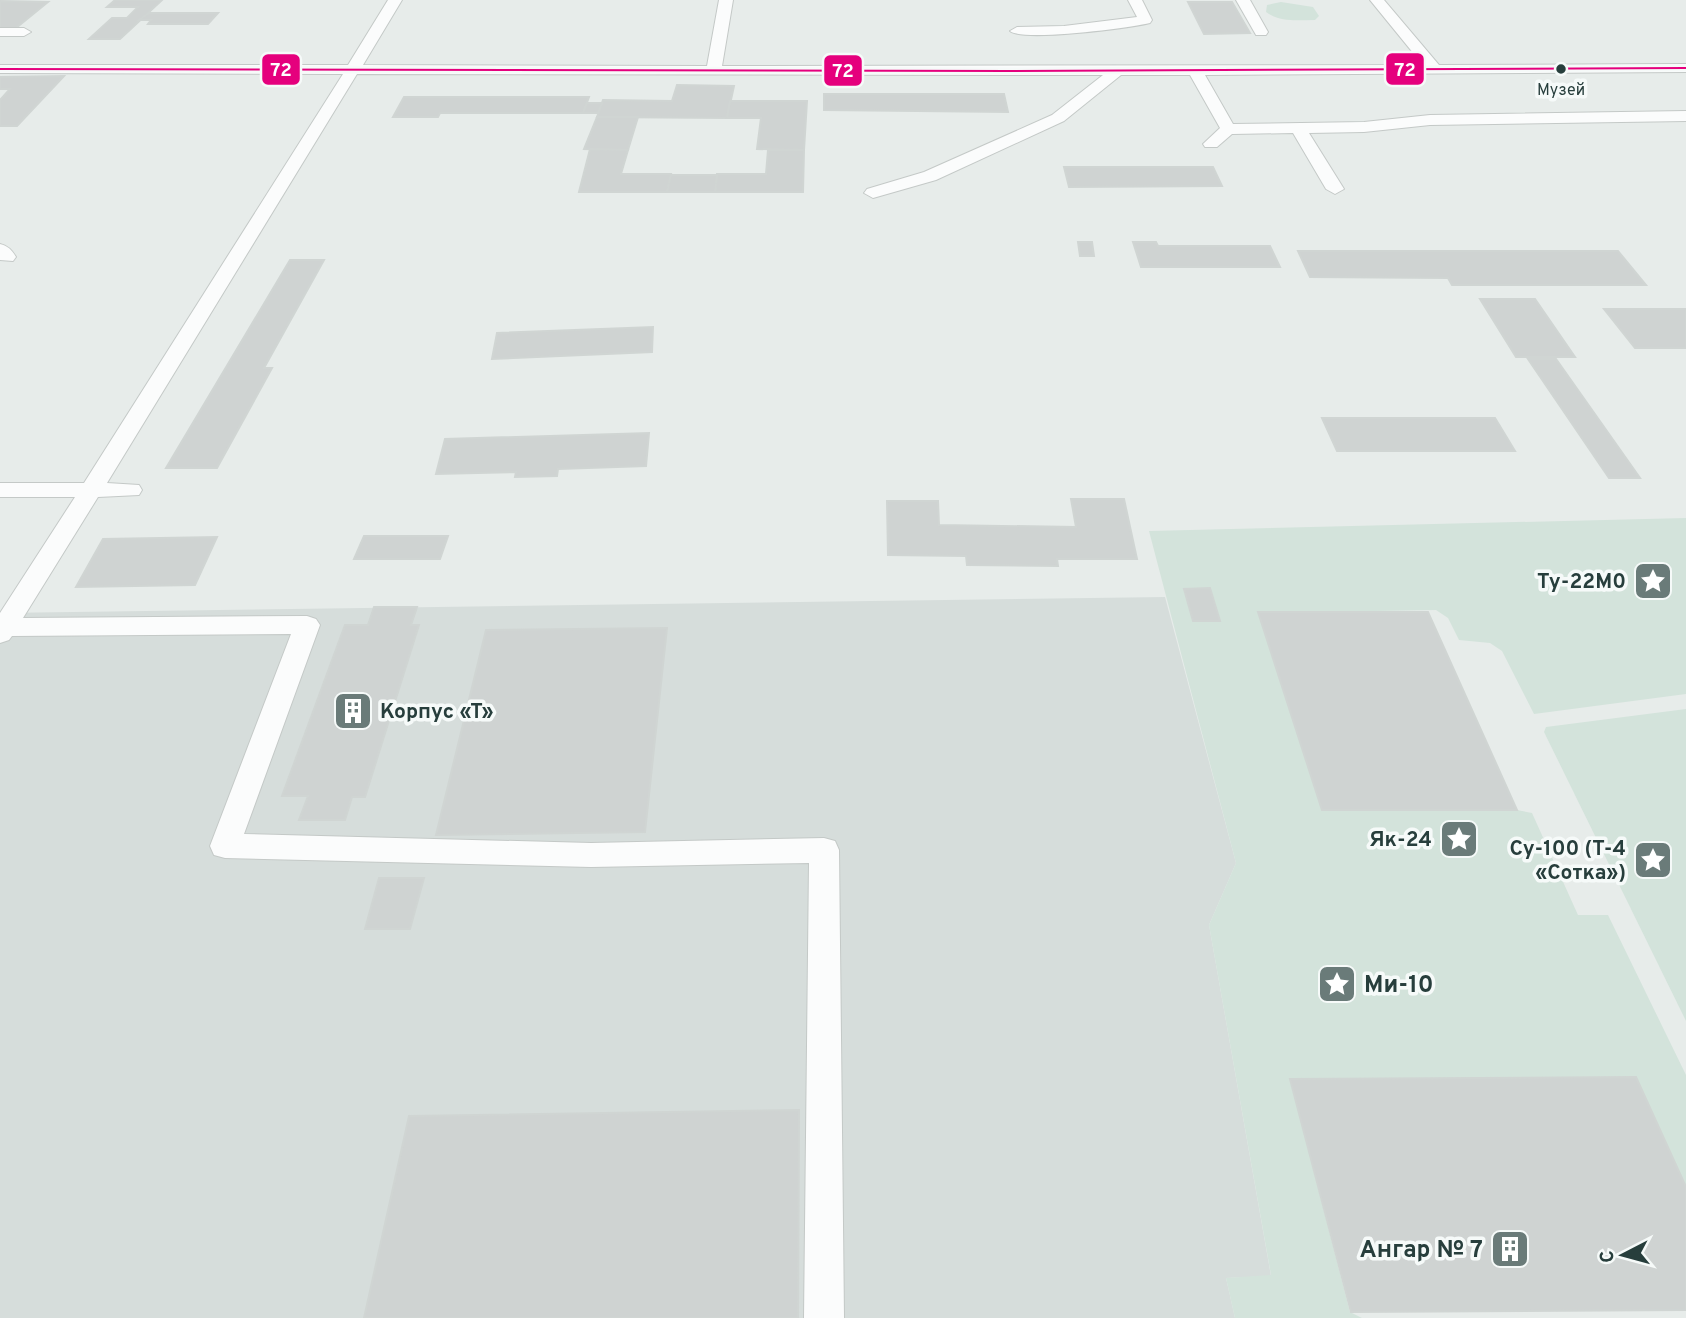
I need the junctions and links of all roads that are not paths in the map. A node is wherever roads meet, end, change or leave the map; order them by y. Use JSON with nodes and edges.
{"nodes":[{"id":1,"x":395,"y":0,"type":"edge"},
{"id":2,"x":726,"y":0,"type":"edge"},
{"id":3,"x":1135,"y":0,"type":"edge"},
{"id":4,"x":1243,"y":0,"type":"edge"},
{"id":5,"x":1377,"y":0,"type":"edge"},
{"id":6,"x":0,"y":32,"type":"edge"},
{"id":7,"x":24,"y":32,"type":"dead end"},
{"id":8,"x":1261,"y":32,"type":"dead end"},
{"id":9,"x":1032,"y":46,"type":"junction"},
{"id":10,"x":1433,"y":67,"type":"junction"},
{"id":11,"x":354,"y":68,"type":"junction"},
{"id":12,"x":1686,"y":68,"type":"edge"},
{"id":13,"x":0,"y":69,"type":"edge"},
{"id":14,"x":1118,"y":69,"type":"junction"},
{"id":15,"x":1194,"y":69,"type":"junction"},
{"id":16,"x":714,"y":70,"type":"junction"},
{"id":17,"x":1686,"y":116,"type":"edge"},
{"id":18,"x":1298,"y":128,"type":"junction"},
{"id":19,"x":1228,"y":129,"type":"junction"},
{"id":20,"x":1211,"y":144,"type":"dead end"},
{"id":21,"x":1335,"y":189,"type":"dead end"},
{"id":22,"x":873,"y":193,"type":"dead end"},
{"id":23,"x":0,"y":489,"type":"edge"},
{"id":24,"x":90,"y":490,"type":"junction"},
{"id":25,"x":131,"y":490,"type":"dead end"},
{"id":26,"x":2,"y":630,"type":"edge"},
{"id":27,"x":824,"y":1318,"type":"edge"}],
"edges":[{"from":1,"to":11,"type":"street"},
{"from":2,"to":16,"type":"street"},
{"from":3,"to":9,"type":"street"},
{"from":4,"to":8,"type":"street"},
{"from":5,"to":10,"type":"street"},
{"from":6,"to":7,"type":"street"},
{"from":9,"to":14,"type":"street"},
{"from":9,"to":16,"type":"street"},
{"from":10,"to":12,"type":"street"},
{"from":10,"to":15,"type":"street"},
{"from":11,"to":13,"type":"street"},
{"from":11,"to":16,"type":"street"},
{"from":11,"to":24,"type":"street"},
{"from":14,"to":15,"type":"street"},
{"from":14,"to":22,"type":"street"},
{"from":15,"to":19,"type":"street"},
{"from":17,"to":18,"type":"street"},
{"from":18,"to":19,"type":"street"},
{"from":18,"to":21,"type":"street"},
{"from":19,"to":20,"type":"street"},
{"from":23,"to":24,"type":"street"},
{"from":24,"to":25,"type":"street"},
{"from":24,"to":26,"type":"street"},
{"from":26,"to":27,"type":"street"}]}
